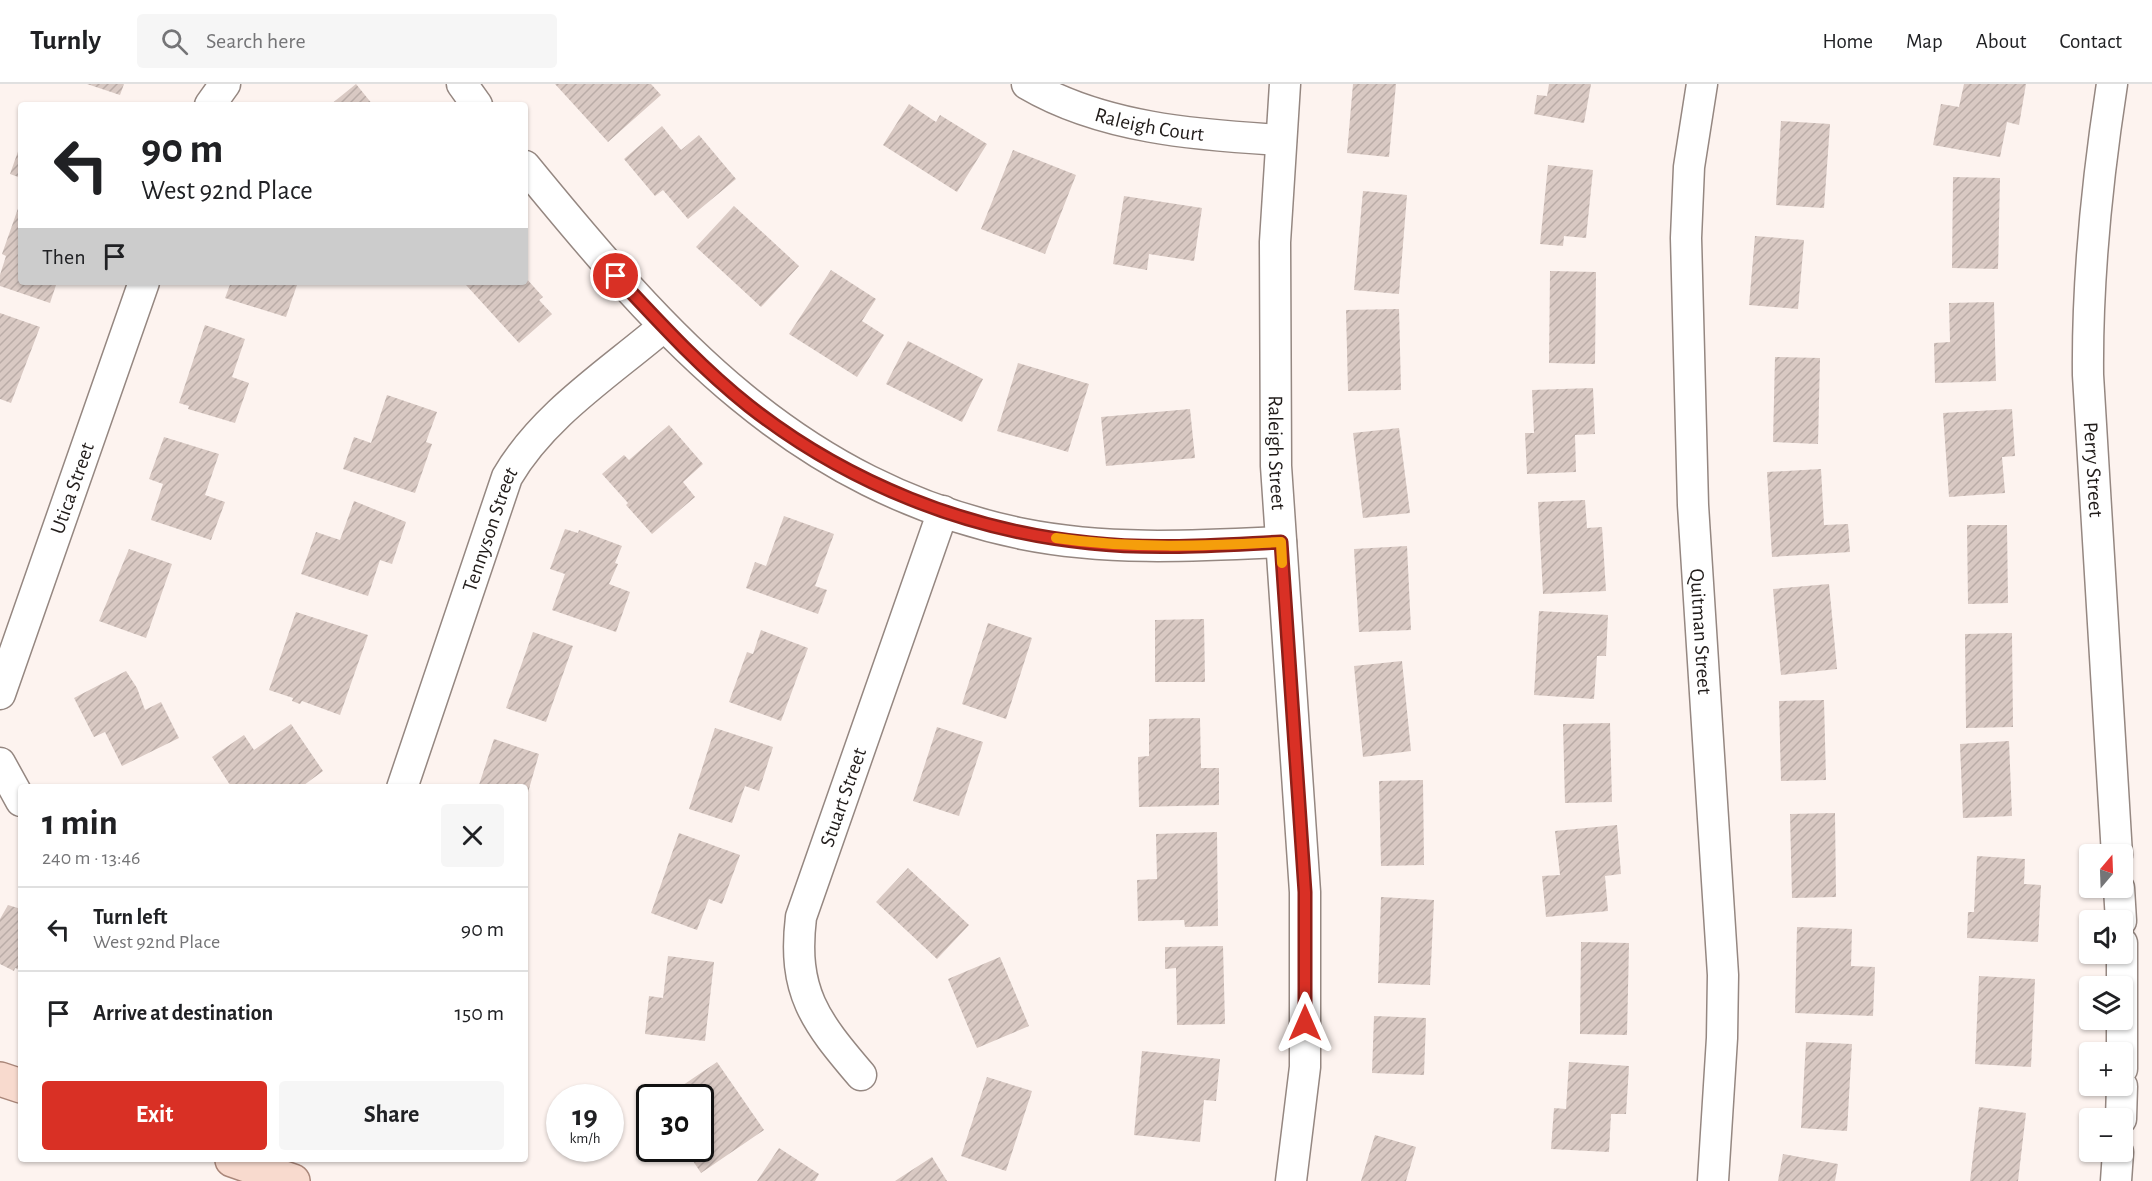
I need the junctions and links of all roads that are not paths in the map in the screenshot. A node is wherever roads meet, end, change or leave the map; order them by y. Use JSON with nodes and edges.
{"nodes":[{"id":1,"x":225,"y":84,"type":"edge"},
{"id":2,"x":462,"y":84,"type":"edge"},
{"id":3,"x":1027,"y":84,"type":"edge"},
{"id":4,"x":1285,"y":84,"type":"edge"},
{"id":5,"x":1702,"y":84,"type":"edge"},
{"id":6,"x":2112,"y":84,"type":"edge"},
{"id":7,"x":212,"y":102,"type":"edge"},
{"id":8,"x":475,"y":102,"type":"edge"},
{"id":9,"x":1281,"y":140,"type":"junction"},
{"id":10,"x":528,"y":170,"type":"edge"},
{"id":11,"x":143,"y":285,"type":"edge"},
{"id":12,"x":663,"y":327,"type":"junction"},
{"id":13,"x":943,"y":511,"type":"junction"},
{"id":14,"x":1281,"y":542,"type":"junction"},
{"id":15,"x":0,"y":694,"type":"edge"},
{"id":16,"x":0,"y":763,"type":"edge"},
{"id":17,"x":403,"y":784,"type":"edge"},
{"id":18,"x":18,"y":796,"type":"edge"},
{"id":19,"x":2116,"y":844,"type":"edge"},
{"id":20,"x":2122,"y":964,"type":"edge"},
{"id":21,"x":2122,"y":1042,"type":"edge"},
{"id":22,"x":861,"y":1076,"type":"dead end"},
{"id":23,"x":0,"y":1079,"type":"edge"},
{"id":24,"x":18,"y":1085,"type":"edge"},
{"id":25,"x":238,"y":1162,"type":"edge"},
{"id":26,"x":2117,"y":1162,"type":"edge"},
{"id":27,"x":293,"y":1181,"type":"edge"},
{"id":28,"x":1291,"y":1181,"type":"edge"},
{"id":29,"x":1713,"y":1181,"type":"edge"},
{"id":30,"x":2116,"y":1181,"type":"edge"}],
"edges":[{"from":1,"to":7,"type":"street"},
{"from":2,"to":8,"type":"street"},
{"from":3,"to":9,"type":"street","name":"Raleigh Court"},
{"from":4,"to":9,"type":"street","name":"Raleigh Street"},
{"from":5,"to":29,"type":"street","name":"Quitman Street"},
{"from":6,"to":19,"type":"street","name":"Perry Street"},
{"from":9,"to":14,"type":"street","name":"Raleigh Street"},
{"from":10,"to":12,"type":"street"},
{"from":11,"to":15,"type":"street","name":"Utica Street"},
{"from":12,"to":13,"type":"street"},
{"from":12,"to":17,"type":"street","name":"Tennyson Street"},
{"from":13,"to":14,"type":"street"},
{"from":13,"to":22,"type":"street","name":"Stuart Street"},
{"from":14,"to":28,"type":"street","name":"Raleigh Street"},
{"from":16,"to":18,"type":"street"},
{"from":20,"to":21,"type":"street"},
{"from":23,"to":24,"type":"main road"},
{"from":25,"to":27,"type":"main road"},
{"from":26,"to":30,"type":"street"}]}
